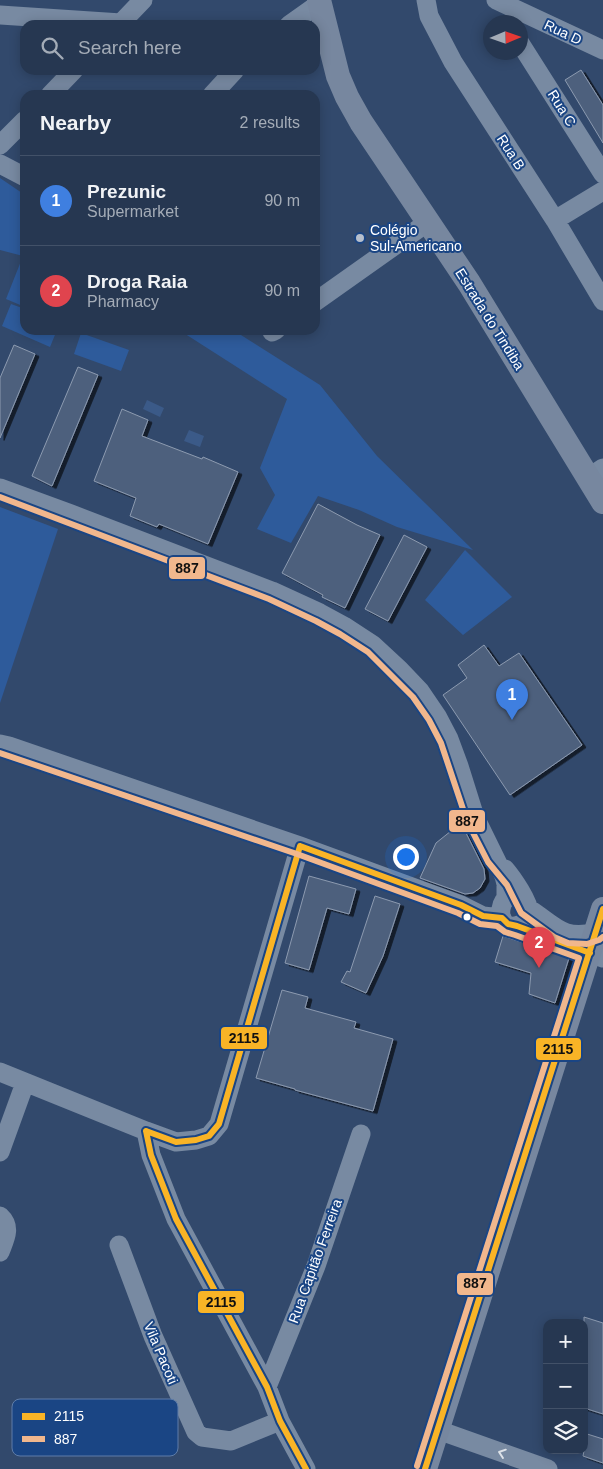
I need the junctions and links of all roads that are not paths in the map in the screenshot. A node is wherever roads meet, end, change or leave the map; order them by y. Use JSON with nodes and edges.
{"nodes":[{"id":1,"x":143,"y":0,"type":"edge"},
{"id":2,"x":426,"y":0,"type":"edge"},
{"id":3,"x":495,"y":0,"type":"edge"},
{"id":4,"x":319,"y":1,"type":"edge"},
{"id":5,"x":0,"y":15,"type":"edge"},
{"id":6,"x":504,"y":15,"type":"edge"},
{"id":7,"x":67,"y":20,"type":"edge"},
{"id":8,"x":124,"y":20,"type":"edge"},
{"id":9,"x":295,"y":20,"type":"edge"},
{"id":10,"x":603,"y":50,"type":"edge"},
{"id":11,"x":528,"y":56,"type":"edge"},
{"id":12,"x":69,"y":75,"type":"edge"},
{"id":13,"x":230,"y":75,"type":"edge"},
{"id":14,"x":55,"y":90,"type":"edge"},
{"id":15,"x":217,"y":90,"type":"edge"},
{"id":16,"x":20,"y":125,"type":"edge"},
{"id":17,"x":0,"y":145,"type":"edge"},
{"id":18,"x":0,"y":164,"type":"edge"},
{"id":19,"x":20,"y":174,"type":"edge"},
{"id":20,"x":603,"y":174,"type":"edge"},
{"id":21,"x":603,"y":191,"type":"edge"},
{"id":22,"x":555,"y":220,"type":"junction"},
{"id":23,"x":428,"y":222,"type":"junction"},
{"id":24,"x":320,"y":298,"type":"edge"},
{"id":25,"x":603,"y":301,"type":"edge"},
{"id":26,"x":596,"y":473,"type":"edge"},
{"id":27,"x":0,"y":488,"type":"edge"},
{"id":28,"x":603,"y":502,"type":"edge"},
{"id":29,"x":0,"y":744,"type":"edge"},
{"id":30,"x":300,"y":846,"type":"junction"},
{"id":31,"x":513,"y":909,"type":"junction"},
{"id":32,"x":603,"y":909,"type":"edge"},
{"id":33,"x":596,"y":948,"type":"edge"},
{"id":34,"x":0,"y":1072,"type":"edge"},
{"id":35,"x":25,"y":1083,"type":"junction"},
{"id":36,"x":146,"y":1131,"type":"junction"},
{"id":37,"x":361,"y":1134,"type":"dead end"},
{"id":38,"x":0,"y":1152,"type":"edge"},
{"id":39,"x":0,"y":1216,"type":"edge"},
{"id":40,"x":120,"y":1245,"type":"dead end"},
{"id":41,"x":0,"y":1252,"type":"edge"},
{"id":42,"x":266,"y":1387,"type":"junction"},
{"id":43,"x":280,"y":1421,"type":"junction"},
{"id":44,"x":438,"y":1430,"type":"junction"},
{"id":45,"x":306,"y":1469,"type":"edge"},
{"id":46,"x":425,"y":1469,"type":"edge"},
{"id":47,"x":548,"y":1469,"type":"edge"}],
"edges":[{"from":1,"to":8,"type":"street"},
{"from":2,"to":22,"type":"street","name":"Rua B"},
{"from":3,"to":6,"type":"street"},
{"from":3,"to":10,"type":"street","name":"Rua D"},
{"from":4,"to":9,"type":"street"},
{"from":4,"to":23,"type":"main road","name":"Estrada do Tindiba"},
{"from":5,"to":7,"type":"street"},
{"from":11,"to":20,"type":"street","name":"Rua C"},
{"from":12,"to":14,"type":"street"},
{"from":13,"to":15,"type":"street"},
{"from":16,"to":17,"type":"street"},
{"from":18,"to":19,"type":"street"},
{"from":21,"to":22,"type":"street"},
{"from":22,"to":25,"type":"street","name":"Rua B"},
{"from":23,"to":24,"type":"street"},
{"from":23,"to":26,"type":"main road","name":"Estrada do Tindiba"},
{"from":26,"to":28,"type":"main road","name":"Estrada do Tindiba"},
{"from":27,"to":31,"type":"street"},
{"from":29,"to":30,"type":"street"},
{"from":30,"to":31,"type":"street"},
{"from":30,"to":36,"type":"street"},
{"from":31,"to":33,"type":"street"},
{"from":32,"to":33,"type":"main road"},
{"from":33,"to":44,"type":"main road"},
{"from":34,"to":35,"type":"street"},
{"from":35,"to":36,"type":"street"},
{"from":35,"to":38,"type":"street"},
{"from":36,"to":42,"type":"street"},
{"from":37,"to":42,"type":"street","name":"Rua Capitão Ferreira"},
{"from":39,"to":41,"type":"street"},
{"from":40,"to":43,"type":"street","name":"Vila Pacoti"},
{"from":42,"to":43,"type":"street"},
{"from":43,"to":45,"type":"street"},
{"from":44,"to":46,"type":"main road"},
{"from":47,"to":44,"type":"street","one_way":true}]}
